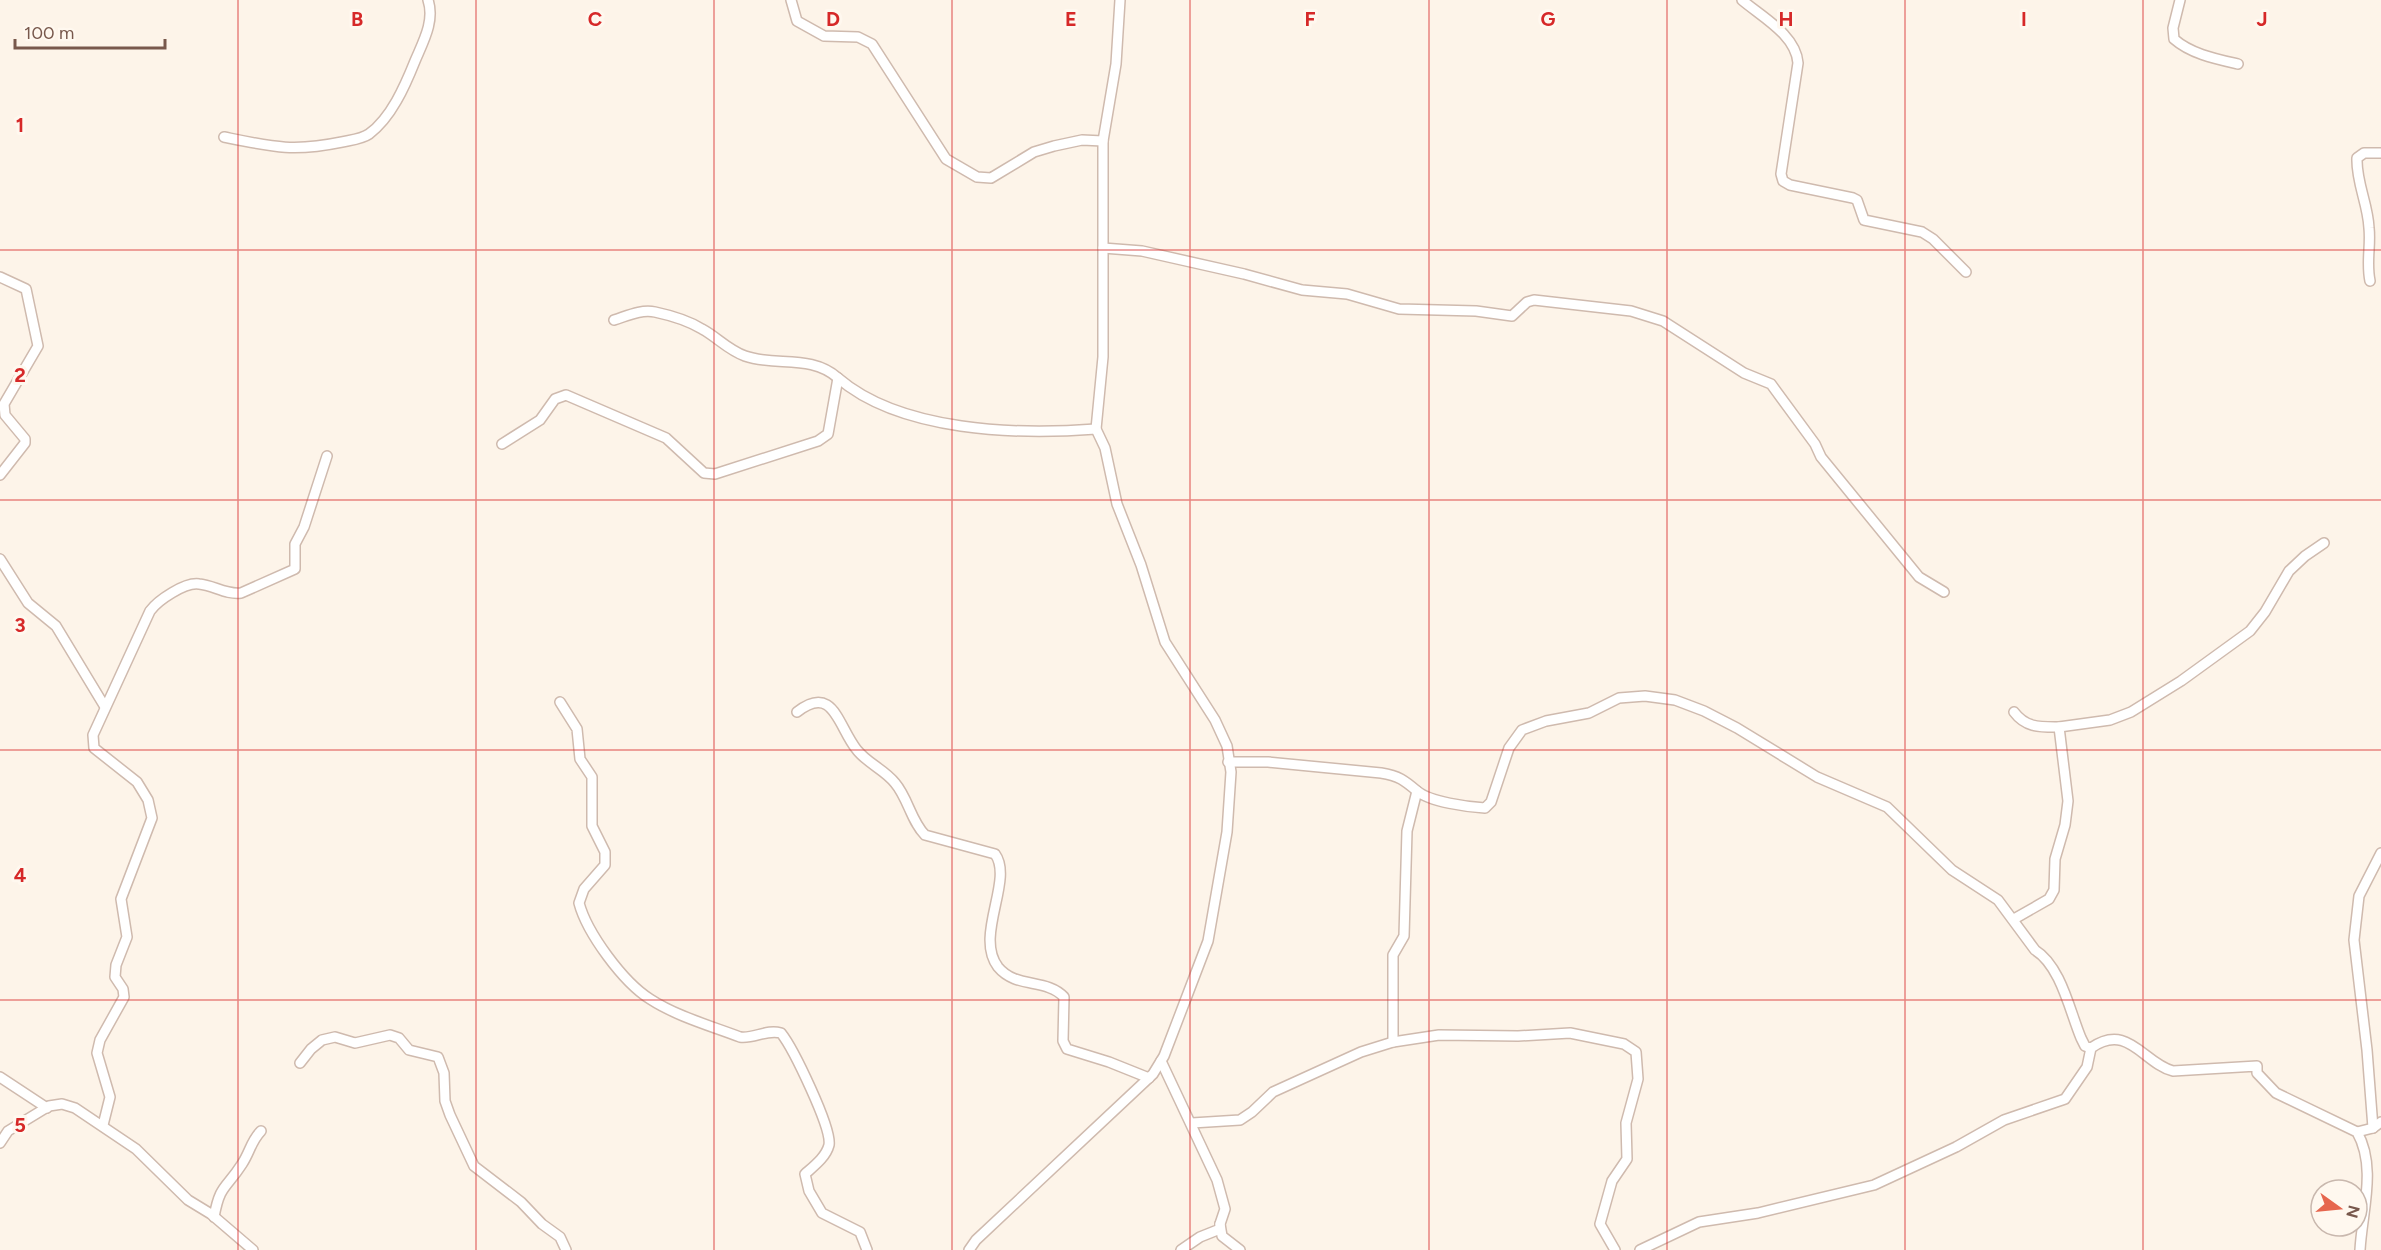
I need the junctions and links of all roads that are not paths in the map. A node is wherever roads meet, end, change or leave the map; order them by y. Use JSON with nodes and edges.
{"nodes":[{"id":1,"x":428,"y":0,"type":"edge"},
{"id":2,"x":791,"y":0,"type":"edge"},
{"id":3,"x":1120,"y":0,"type":"edge"},
{"id":4,"x":1742,"y":0,"type":"edge"},
{"id":5,"x":2180,"y":0,"type":"edge"},
{"id":6,"x":2238,"y":64,"type":"dead end"},
{"id":7,"x":225,"y":137,"type":"dead end"},
{"id":8,"x":1103,"y":141,"type":"junction"},
{"id":9,"x":2381,"y":153,"type":"edge"},
{"id":10,"x":1103,"y":248,"type":"junction"},
{"id":11,"x":1966,"y":273,"type":"dead end"},
{"id":12,"x":0,"y":277,"type":"edge"},
{"id":13,"x":2370,"y":281,"type":"dead end"},
{"id":14,"x":614,"y":320,"type":"dead end"},
{"id":15,"x":838,"y":378,"type":"junction"},
{"id":16,"x":1096,"y":429,"type":"junction"},
{"id":17,"x":501,"y":444,"type":"dead end"},
{"id":18,"x":327,"y":456,"type":"dead end"},
{"id":19,"x":0,"y":475,"type":"edge"},
{"id":20,"x":2324,"y":543,"type":"dead end"},
{"id":21,"x":0,"y":558,"type":"edge"},
{"id":22,"x":1944,"y":592,"type":"dead end"},
{"id":23,"x":560,"y":702,"type":"dead end"},
{"id":24,"x":105,"y":707,"type":"junction"},
{"id":25,"x":796,"y":712,"type":"dead end"},
{"id":26,"x":2014,"y":712,"type":"dead end"},
{"id":27,"x":2059,"y":727,"type":"junction"},
{"id":28,"x":1228,"y":762,"type":"junction"},
{"id":29,"x":1417,"y":791,"type":"junction"},
{"id":30,"x":2381,"y":853,"type":"edge"},
{"id":31,"x":2014,"y":919,"type":"junction"},
{"id":32,"x":1393,"y":1042,"type":"junction"},
{"id":33,"x":2091,"y":1048,"type":"junction"},
{"id":34,"x":1161,"y":1061,"type":"junction"},
{"id":35,"x":300,"y":1063,"type":"dead end"},
{"id":36,"x":0,"y":1077,"type":"edge"},
{"id":37,"x":1149,"y":1078,"type":"junction"},
{"id":38,"x":47,"y":1108,"type":"junction"},
{"id":39,"x":2381,"y":1122,"type":"edge"},
{"id":40,"x":1192,"y":1123,"type":"junction"},
{"id":41,"x":103,"y":1125,"type":"junction"},
{"id":42,"x":2373,"y":1128,"type":"junction"},
{"id":43,"x":261,"y":1131,"type":"dead end"},
{"id":44,"x":2357,"y":1132,"type":"junction"},
{"id":45,"x":0,"y":1143,"type":"edge"},
{"id":46,"x":214,"y":1217,"type":"junction"},
{"id":47,"x":1220,"y":1224,"type":"junction"},
{"id":48,"x":253,"y":1250,"type":"edge"},
{"id":49,"x":566,"y":1250,"type":"edge"},
{"id":50,"x":867,"y":1250,"type":"edge"},
{"id":51,"x":969,"y":1250,"type":"edge"},
{"id":52,"x":1181,"y":1250,"type":"edge"},
{"id":53,"x":1240,"y":1250,"type":"edge"},
{"id":54,"x":1615,"y":1250,"type":"edge"},
{"id":55,"x":1640,"y":1250,"type":"edge"},
{"id":56,"x":2360,"y":1250,"type":"edge"}],
"edges":[{"from":1,"to":7,"type":"street"},
{"from":2,"to":8,"type":"street"},
{"from":3,"to":8,"type":"street"},
{"from":4,"to":11,"type":"street"},
{"from":5,"to":6,"type":"street"},
{"from":8,"to":10,"type":"street"},
{"from":9,"to":13,"type":"street"},
{"from":10,"to":16,"type":"street"},
{"from":10,"to":22,"type":"street"},
{"from":12,"to":19,"type":"street"},
{"from":14,"to":15,"type":"street"},
{"from":15,"to":16,"type":"street"},
{"from":15,"to":17,"type":"street"},
{"from":16,"to":28,"type":"street"},
{"from":18,"to":24,"type":"street"},
{"from":20,"to":27,"type":"street"},
{"from":21,"to":24,"type":"street"},
{"from":23,"to":50,"type":"street"},
{"from":24,"to":41,"type":"street"},
{"from":25,"to":37,"type":"street"},
{"from":26,"to":27,"type":"street"},
{"from":27,"to":31,"type":"street"},
{"from":28,"to":29,"type":"street"},
{"from":28,"to":34,"type":"street"},
{"from":29,"to":31,"type":"street"},
{"from":29,"to":32,"type":"street"},
{"from":30,"to":42,"type":"street"},
{"from":31,"to":33,"type":"street"},
{"from":32,"to":40,"type":"street"},
{"from":32,"to":54,"type":"street"},
{"from":33,"to":44,"type":"street"},
{"from":33,"to":55,"type":"street"},
{"from":34,"to":37,"type":"street"},
{"from":34,"to":40,"type":"street"},
{"from":35,"to":49,"type":"street"},
{"from":36,"to":38,"type":"street"},
{"from":37,"to":51,"type":"street"},
{"from":38,"to":41,"type":"street"},
{"from":38,"to":45,"type":"street"},
{"from":39,"to":42,"type":"street"},
{"from":40,"to":47,"type":"street"},
{"from":41,"to":46,"type":"street"},
{"from":42,"to":44,"type":"street"},
{"from":43,"to":46,"type":"street"},
{"from":44,"to":56,"type":"street"},
{"from":46,"to":48,"type":"street"},
{"from":47,"to":52,"type":"street"},
{"from":47,"to":53,"type":"street"}]}
